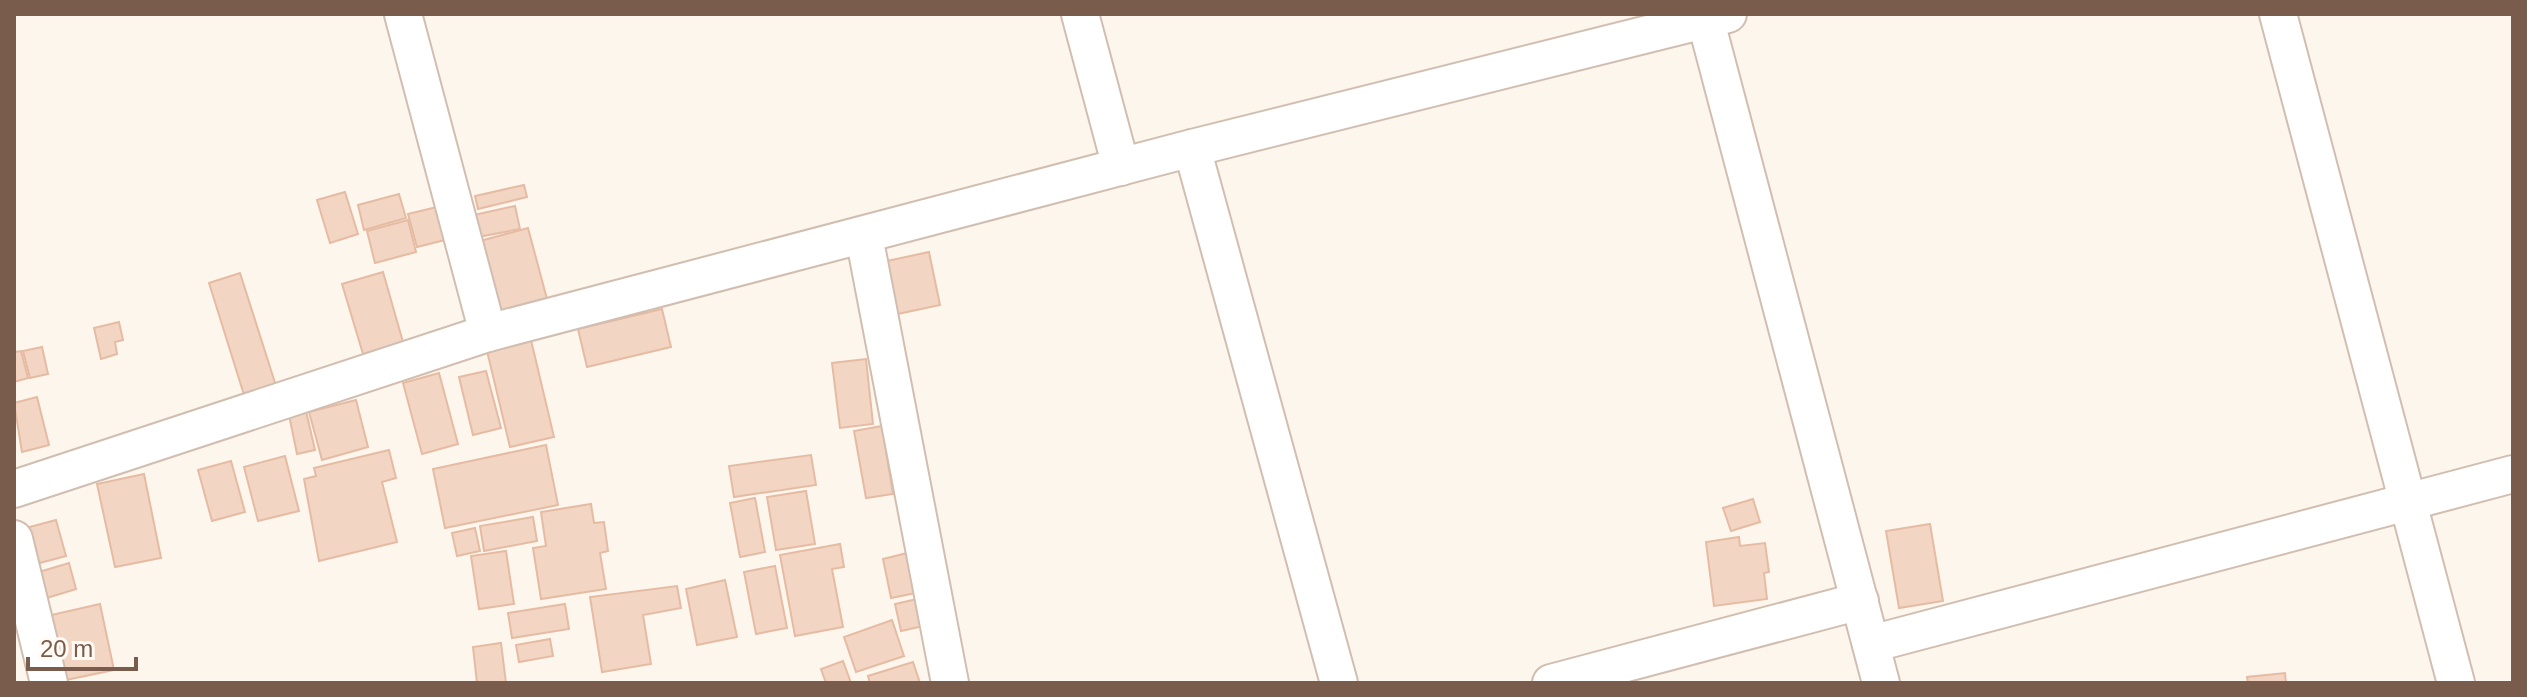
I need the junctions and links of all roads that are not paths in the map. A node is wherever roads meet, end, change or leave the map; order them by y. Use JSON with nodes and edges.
{"nodes":[{"id":1,"x":403,"y":14,"type":"edge"},
{"id":2,"x":1080,"y":14,"type":"edge"},
{"id":3,"x":2278,"y":14,"type":"edge"},
{"id":4,"x":1712,"y":16,"type":"edge"},
{"id":5,"x":1192,"y":148,"type":"junction"},
{"id":6,"x":1121,"y":167,"type":"junction"},
{"id":7,"x":864,"y":236,"type":"junction"},
{"id":8,"x":488,"y":333,"type":"junction"},
{"id":9,"x":2513,"y":474,"type":"edge"},
{"id":10,"x":14,"y":489,"type":"edge"},
{"id":11,"x":2408,"y":502,"type":"junction"},
{"id":12,"x":14,"y":539,"type":"edge"},
{"id":13,"x":1860,"y":601,"type":"junction"},
{"id":14,"x":1871,"y":644,"type":"junction"},
{"id":15,"x":49,"y":683,"type":"edge"},
{"id":16,"x":950,"y":683,"type":"edge"},
{"id":17,"x":1339,"y":683,"type":"edge"},
{"id":18,"x":1551,"y":683,"type":"edge"},
{"id":19,"x":1881,"y":683,"type":"edge"},
{"id":20,"x":2456,"y":683,"type":"edge"}],
"edges":[{"from":1,"to":8,"type":"street"},
{"from":2,"to":6,"type":"street"},
{"from":3,"to":11,"type":"street"},
{"from":4,"to":5,"type":"street"},
{"from":4,"to":13,"type":"street"},
{"from":5,"to":6,"type":"street"},
{"from":5,"to":17,"type":"street"},
{"from":6,"to":7,"type":"street"},
{"from":7,"to":8,"type":"street"},
{"from":7,"to":16,"type":"street"},
{"from":8,"to":10,"type":"street"},
{"from":9,"to":11,"type":"street"},
{"from":11,"to":14,"type":"street"},
{"from":11,"to":20,"type":"street"},
{"from":12,"to":15,"type":"street"},
{"from":13,"to":14,"type":"street"},
{"from":13,"to":18,"type":"street"},
{"from":14,"to":19,"type":"street"}]}
